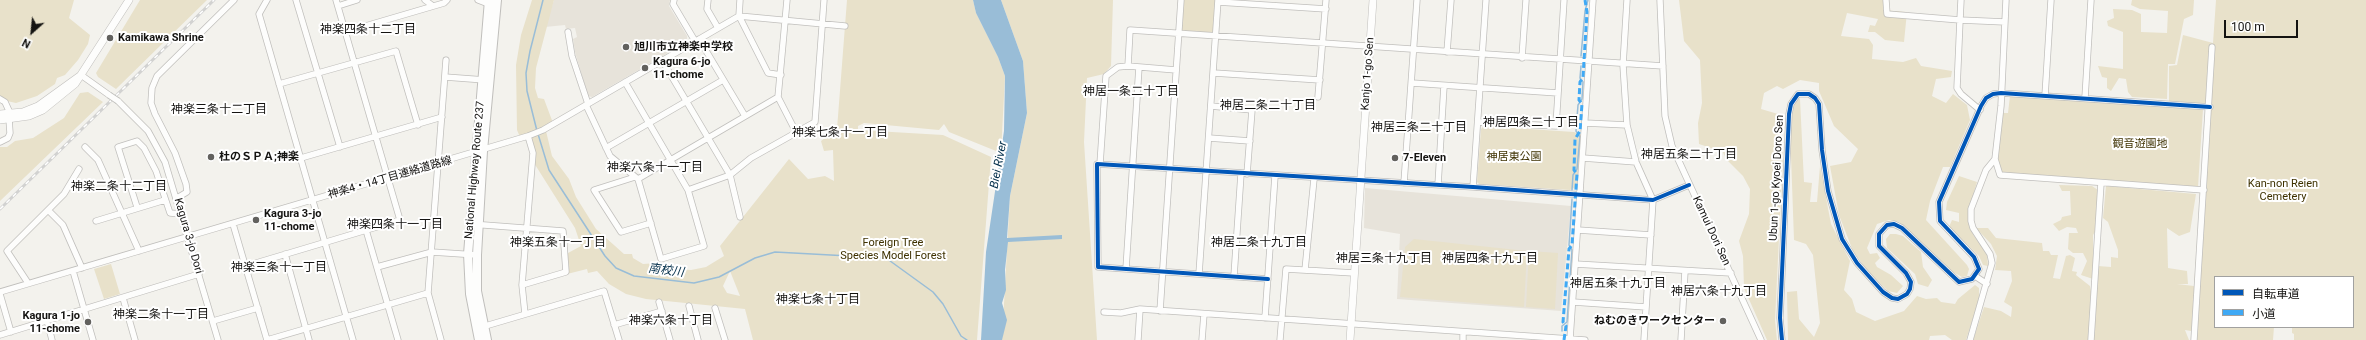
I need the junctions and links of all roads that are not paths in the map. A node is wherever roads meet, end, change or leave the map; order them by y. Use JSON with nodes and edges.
{"nodes":[{"id":1,"x":129,"y":0,"type":"edge"},
{"id":2,"x":234,"y":0,"type":"edge"},
{"id":3,"x":267,"y":0,"type":"edge"},
{"id":4,"x":296,"y":0,"type":"edge"},
{"id":5,"x":357,"y":0,"type":"edge"},
{"id":6,"x":425,"y":0,"type":"edge"},
{"id":7,"x":447,"y":0,"type":"edge"},
{"id":8,"x":478,"y":0,"type":"edge"},
{"id":9,"x":674,"y":0,"type":"edge"},
{"id":10,"x":708,"y":0,"type":"edge"},
{"id":11,"x":740,"y":0,"type":"edge"},
{"id":12,"x":787,"y":0,"type":"edge"},
{"id":13,"x":824,"y":0,"type":"edge"},
{"id":14,"x":1181,"y":0,"type":"edge"},
{"id":15,"x":1326,"y":0,"type":"edge"},
{"id":16,"x":1373,"y":0,"type":"edge"},
{"id":17,"x":1416,"y":0,"type":"edge"},
{"id":18,"x":1451,"y":0,"type":"edge"},
{"id":19,"x":1486,"y":0,"type":"edge"},
{"id":20,"x":1526,"y":0,"type":"edge"},
{"id":21,"x":1564,"y":0,"type":"edge"},
{"id":22,"x":1593,"y":0,"type":"edge"},
{"id":23,"x":1627,"y":0,"type":"edge"},
{"id":24,"x":1660,"y":0,"type":"edge"},
{"id":25,"x":1886,"y":0,"type":"edge"},
{"id":26,"x":1961,"y":0,"type":"edge"},
{"id":27,"x":2006,"y":0,"type":"edge"},
{"id":28,"x":2051,"y":0,"type":"edge"},
{"id":29,"x":2092,"y":0,"type":"edge"},
{"id":30,"x":1218,"y":1,"type":"edge"},
{"id":31,"x":337,"y":3,"type":"edge"},
{"id":32,"x":493,"y":3,"type":"edge"},
{"id":33,"x":433,"y":6,"type":"junction"},
{"id":34,"x":1326,"y":9,"type":"junction"},
{"id":35,"x":739,"y":16,"type":"junction"},
{"id":36,"x":785,"y":20,"type":"junction"},
{"id":37,"x":1960,"y":20,"type":"junction"},
{"id":38,"x":2005,"y":22,"type":"junction"},
{"id":39,"x":822,"y":24,"type":"junction"},
{"id":40,"x":845,"y":26,"type":"dead end"},
{"id":41,"x":718,"y":28,"type":"junction"},
{"id":42,"x":345,"y":32,"type":"junction"},
{"id":43,"x":568,"y":32,"type":"dead end"},
{"id":44,"x":1179,"y":34,"type":"junction"},
{"id":45,"x":1216,"y":37,"type":"junction"},
{"id":46,"x":697,"y":40,"type":"junction"},
{"id":47,"x":1322,"y":44,"type":"junction"},
{"id":48,"x":1370,"y":47,"type":"junction"},
{"id":49,"x":2212,"y":48,"type":"dead end"},
{"id":50,"x":1414,"y":50,"type":"junction"},
{"id":51,"x":1447,"y":52,"type":"junction"},
{"id":52,"x":1482,"y":54,"type":"junction"},
{"id":53,"x":1522,"y":58,"type":"junction"},
{"id":54,"x":446,"y":60,"type":"dead end"},
{"id":55,"x":662,"y":60,"type":"junction"},
{"id":56,"x":1560,"y":60,"type":"junction"},
{"id":57,"x":354,"y":62,"type":"junction"},
{"id":58,"x":1588,"y":62,"type":"junction"},
{"id":59,"x":1623,"y":65,"type":"junction"},
{"id":60,"x":1128,"y":66,"type":"junction"},
{"id":61,"x":1663,"y":66,"type":"junction"},
{"id":62,"x":1139,"y":67,"type":"junction"},
{"id":63,"x":1176,"y":70,"type":"junction"},
{"id":64,"x":318,"y":73,"type":"junction"},
{"id":65,"x":1214,"y":73,"type":"junction"},
{"id":66,"x":81,"y":75,"type":"junction"},
{"id":67,"x":781,"y":75,"type":"junction"},
{"id":68,"x":445,"y":77,"type":"junction"},
{"id":69,"x":486,"y":80,"type":"junction"},
{"id":70,"x":723,"y":80,"type":"junction"},
{"id":71,"x":1320,"y":80,"type":"junction"},
{"id":72,"x":626,"y":82,"type":"junction"},
{"id":73,"x":1412,"y":83,"type":"junction"},
{"id":74,"x":279,"y":84,"type":"junction"},
{"id":75,"x":1444,"y":86,"type":"junction"},
{"id":76,"x":1480,"y":88,"type":"junction"},
{"id":77,"x":2001,"y":92,"type":"junction"},
{"id":78,"x":1558,"y":93,"type":"junction"},
{"id":79,"x":2045,"y":96,"type":"junction"},
{"id":80,"x":778,"y":97,"type":"junction"},
{"id":81,"x":1318,"y":97,"type":"dead end"},
{"id":82,"x":2085,"y":98,"type":"junction"},
{"id":83,"x":0,"y":99,"type":"edge"},
{"id":84,"x":687,"y":101,"type":"junction"},
{"id":85,"x":587,"y":104,"type":"junction"},
{"id":86,"x":1212,"y":106,"type":"junction"},
{"id":87,"x":2210,"y":107,"type":"junction"},
{"id":88,"x":1980,"y":110,"type":"junction"},
{"id":89,"x":0,"y":114,"type":"edge"},
{"id":90,"x":10,"y":116,"type":"junction"},
{"id":91,"x":744,"y":116,"type":"junction"},
{"id":92,"x":442,"y":117,"type":"junction"},
{"id":93,"x":0,"y":120,"type":"edge"},
{"id":94,"x":649,"y":122,"type":"junction"},
{"id":95,"x":1478,"y":122,"type":"junction"},
{"id":96,"x":1585,"y":122,"type":"junction"},
{"id":97,"x":418,"y":125,"type":"junction"},
{"id":98,"x":1627,"y":126,"type":"junction"},
{"id":99,"x":796,"y":132,"type":"junction"},
{"id":100,"x":376,"y":136,"type":"junction"},
{"id":101,"x":528,"y":136,"type":"junction"},
{"id":102,"x":708,"y":138,"type":"junction"},
{"id":103,"x":1209,"y":138,"type":"junction"},
{"id":104,"x":1250,"y":141,"type":"junction"},
{"id":105,"x":0,"y":142,"type":"edge"},
{"id":106,"x":85,"y":147,"type":"dead end"},
{"id":107,"x":340,"y":147,"type":"junction"},
{"id":108,"x":606,"y":148,"type":"junction"},
{"id":109,"x":479,"y":152,"type":"junction"},
{"id":110,"x":301,"y":158,"type":"junction"},
{"id":111,"x":1583,"y":158,"type":"junction"},
{"id":112,"x":1995,"y":159,"type":"junction"},
{"id":113,"x":671,"y":160,"type":"junction"},
{"id":114,"x":1636,"y":162,"type":"junction"},
{"id":115,"x":438,"y":164,"type":"junction"},
{"id":116,"x":1100,"y":164,"type":"junction"},
{"id":117,"x":1133,"y":166,"type":"junction"},
{"id":118,"x":79,"y":169,"type":"dead end"},
{"id":119,"x":1170,"y":169,"type":"junction"},
{"id":120,"x":1206,"y":171,"type":"junction"},
{"id":121,"x":1241,"y":174,"type":"junction"},
{"id":122,"x":1247,"y":174,"type":"junction"},
{"id":123,"x":730,"y":175,"type":"junction"},
{"id":124,"x":1275,"y":176,"type":"junction"},
{"id":125,"x":388,"y":178,"type":"junction"},
{"id":126,"x":637,"y":178,"type":"junction"},
{"id":127,"x":1314,"y":179,"type":"junction"},
{"id":128,"x":1361,"y":181,"type":"junction"},
{"id":129,"x":1404,"y":183,"type":"junction"},
{"id":130,"x":2101,"y":183,"type":"junction"},
{"id":131,"x":1438,"y":185,"type":"junction"},
{"id":132,"x":1689,"y":185,"type":"junction"},
{"id":133,"x":1473,"y":187,"type":"junction"},
{"id":134,"x":688,"y":190,"type":"junction"},
{"id":135,"x":2204,"y":190,"type":"junction"},
{"id":136,"x":1580,"y":195,"type":"junction"},
{"id":137,"x":177,"y":198,"type":"junction"},
{"id":138,"x":165,"y":200,"type":"junction"},
{"id":139,"x":313,"y":200,"type":"junction"},
{"id":140,"x":1653,"y":200,"type":"junction"},
{"id":141,"x":137,"y":207,"type":"junction"},
{"id":142,"x":48,"y":210,"type":"junction"},
{"id":143,"x":121,"y":211,"type":"junction"},
{"id":144,"x":181,"y":214,"type":"junction"},
{"id":145,"x":740,"y":217,"type":"dead end"},
{"id":146,"x":96,"y":221,"type":"dead end"},
{"id":147,"x":651,"y":223,"type":"junction"},
{"id":148,"x":233,"y":224,"type":"junction"},
{"id":149,"x":475,"y":224,"type":"junction"},
{"id":150,"x":526,"y":228,"type":"junction"},
{"id":151,"x":366,"y":230,"type":"junction"},
{"id":152,"x":1578,"y":230,"type":"junction"},
{"id":153,"x":1651,"y":235,"type":"junction"},
{"id":154,"x":188,"y":237,"type":"junction"},
{"id":155,"x":325,"y":242,"type":"junction"},
{"id":156,"x":139,"y":251,"type":"junction"},
{"id":157,"x":432,"y":252,"type":"junction"},
{"id":158,"x":285,"y":254,"type":"junction"},
{"id":159,"x":468,"y":254,"type":"junction"},
{"id":160,"x":477,"y":255,"type":"junction"},
{"id":161,"x":1576,"y":264,"type":"junction"},
{"id":162,"x":246,"y":266,"type":"junction"},
{"id":163,"x":377,"y":267,"type":"junction"},
{"id":164,"x":82,"y":268,"type":"junction"},
{"id":165,"x":1126,"y":269,"type":"junction"},
{"id":166,"x":1648,"y":269,"type":"junction"},
{"id":167,"x":1305,"y":270,"type":"junction"},
{"id":168,"x":73,"y":271,"type":"junction"},
{"id":169,"x":1685,"y":271,"type":"junction"},
{"id":170,"x":1163,"y":272,"type":"junction"},
{"id":171,"x":1354,"y":273,"type":"junction"},
{"id":172,"x":1731,"y":273,"type":"junction"},
{"id":173,"x":199,"y":274,"type":"junction"},
{"id":174,"x":1199,"y":274,"type":"junction"},
{"id":175,"x":1234,"y":276,"type":"junction"},
{"id":176,"x":1975,"y":276,"type":"junction"},
{"id":177,"x":1268,"y":279,"type":"junction"},
{"id":178,"x":28,"y":283,"type":"junction"},
{"id":179,"x":1987,"y":284,"type":"junction"},
{"id":180,"x":522,"y":285,"type":"junction"},
{"id":181,"x":0,"y":293,"type":"edge"},
{"id":182,"x":428,"y":293,"type":"junction"},
{"id":183,"x":123,"y":298,"type":"junction"},
{"id":184,"x":659,"y":302,"type":"dead end"},
{"id":185,"x":1573,"y":302,"type":"junction"},
{"id":186,"x":388,"y":304,"type":"junction"},
{"id":187,"x":689,"y":306,"type":"dead end"},
{"id":188,"x":1646,"y":307,"type":"junction"},
{"id":189,"x":258,"y":308,"type":"junction"},
{"id":190,"x":715,"y":308,"type":"dead end"},
{"id":191,"x":84,"y":309,"type":"junction"},
{"id":192,"x":1140,"y":309,"type":"junction"},
{"id":193,"x":1160,"y":311,"type":"junction"},
{"id":194,"x":662,"y":312,"type":"junction"},
{"id":195,"x":1104,"y":312,"type":"dead end"},
{"id":196,"x":525,"y":314,"type":"junction"},
{"id":197,"x":1204,"y":314,"type":"junction"},
{"id":198,"x":347,"y":317,"type":"junction"},
{"id":199,"x":1265,"y":318,"type":"junction"},
{"id":200,"x":1282,"y":319,"type":"junction"},
{"id":201,"x":47,"y":320,"type":"junction"},
{"id":202,"x":213,"y":321,"type":"junction"},
{"id":203,"x":1351,"y":324,"type":"junction"},
{"id":204,"x":614,"y":325,"type":"junction"},
{"id":205,"x":479,"y":328,"type":"junction"},
{"id":206,"x":306,"y":329,"type":"junction"},
{"id":207,"x":11,"y":332,"type":"junction"},
{"id":208,"x":1463,"y":332,"type":"junction"},
{"id":209,"x":0,"y":335,"type":"edge"},
{"id":210,"x":1545,"y":339,"type":"edge"},
{"id":211,"x":1570,"y":339,"type":"edge"},
{"id":212,"x":52,"y":340,"type":"edge"},
{"id":213,"x":93,"y":340,"type":"edge"},
{"id":214,"x":135,"y":340,"type":"edge"},
{"id":215,"x":218,"y":340,"type":"edge"},
{"id":216,"x":267,"y":340,"type":"edge"},
{"id":217,"x":310,"y":340,"type":"edge"},
{"id":218,"x":353,"y":340,"type":"edge"},
{"id":219,"x":398,"y":340,"type":"edge"},
{"id":220,"x":441,"y":340,"type":"edge"},
{"id":221,"x":479,"y":340,"type":"edge"},
{"id":222,"x":487,"y":340,"type":"edge"},
{"id":223,"x":619,"y":340,"type":"edge"},
{"id":224,"x":670,"y":340,"type":"edge"},
{"id":225,"x":698,"y":340,"type":"edge"},
{"id":226,"x":725,"y":340,"type":"edge"},
{"id":227,"x":1138,"y":340,"type":"edge"},
{"id":228,"x":1202,"y":340,"type":"edge"},
{"id":229,"x":1280,"y":340,"type":"edge"},
{"id":230,"x":1350,"y":340,"type":"edge"},
{"id":231,"x":1463,"y":340,"type":"edge"},
{"id":232,"x":1585,"y":340,"type":"edge"},
{"id":233,"x":1644,"y":340,"type":"edge"},
{"id":234,"x":1681,"y":340,"type":"edge"},
{"id":235,"x":1761,"y":340,"type":"edge"},
{"id":236,"x":1782,"y":340,"type":"edge"},
{"id":237,"x":1970,"y":340,"type":"edge"},
{"id":238,"x":2091,"y":340,"type":"edge"},
{"id":239,"x":2194,"y":340,"type":"edge"}],
"edges":[{"from":1,"to":66,"type":"main road"},
{"from":2,"to":137,"type":"street"},
{"from":3,"to":74,"type":"street"},
{"from":4,"to":64,"type":"street"},
{"from":5,"to":31,"type":"street"},
{"from":6,"to":33,"type":"street"},
{"from":7,"to":33,"type":"street"},
{"from":8,"to":32,"type":"street"},
{"from":9,"to":46,"type":"street"},
{"from":10,"to":41,"type":"street"},
{"from":11,"to":35,"type":"street"},
{"from":12,"to":36,"type":"street"},
{"from":13,"to":39,"type":"street"},
{"from":14,"to":44,"type":"street"},
{"from":15,"to":34,"type":"street"},
{"from":16,"to":48,"type":"main road","name":"Kanjo 1-go Sen"},
{"from":17,"to":50,"type":"street"},
{"from":18,"to":51,"type":"street"},
{"from":19,"to":52,"type":"street"},
{"from":20,"to":53,"type":"street"},
{"from":21,"to":56,"type":"street"},
{"from":22,"to":58,"type":"street"},
{"from":23,"to":59,"type":"street"},
{"from":24,"to":61,"type":"street","name":"Kamui Dori Sen"},
{"from":25,"to":37,"type":"street"},
{"from":26,"to":37,"type":"street"},
{"from":27,"to":38,"type":"street"},
{"from":28,"to":79,"type":"street"},
{"from":29,"to":82,"type":"street"},
{"from":30,"to":34,"type":"street"},
{"from":30,"to":45,"type":"street"},
{"from":31,"to":42,"type":"street"},
{"from":32,"to":69,"type":"highway","name":"National Highway Route 237"},
{"from":33,"to":42,"type":"street"},
{"from":34,"to":47,"type":"street"},
{"from":35,"to":36,"type":"street"},
{"from":35,"to":41,"type":"street","name":"神楽4・14丁目連絡道路線"},
{"from":35,"to":67,"type":"street"},
{"from":36,"to":39,"type":"street"},
{"from":36,"to":67,"type":"street"},
{"from":37,"to":38,"type":"street"},
{"from":37,"to":88,"type":"street"},
{"from":38,"to":77,"type":"street"},
{"from":39,"to":40,"type":"street"},
{"from":39,"to":99,"type":"street"},
{"from":41,"to":46,"type":"street","name":"神楽4・14丁目連絡道路線"},
{"from":42,"to":57,"type":"street"},
{"from":43,"to":85,"type":"street"},
{"from":44,"to":45,"type":"street"},
{"from":44,"to":60,"type":"street"},
{"from":44,"to":63,"type":"street"},
{"from":45,"to":47,"type":"street"},
{"from":45,"to":65,"type":"street"},
{"from":46,"to":55,"type":"street","name":"神楽4・14丁目連絡道路線"},
{"from":46,"to":70,"type":"street"},
{"from":47,"to":48,"type":"street"},
{"from":47,"to":71,"type":"street"},
{"from":48,"to":50,"type":"street"},
{"from":48,"to":128,"type":"main road","name":"Kanjo 1-go Sen"},
{"from":49,"to":87,"type":"street"},
{"from":50,"to":51,"type":"street"},
{"from":50,"to":73,"type":"street"},
{"from":51,"to":52,"type":"street"},
{"from":52,"to":53,"type":"street"},
{"from":52,"to":76,"type":"street"},
{"from":53,"to":56,"type":"street"},
{"from":54,"to":68,"type":"street"},
{"from":55,"to":72,"type":"street","name":"神楽4・14丁目連絡道路線"},
{"from":55,"to":84,"type":"street"},
{"from":56,"to":58,"type":"street"},
{"from":56,"to":78,"type":"street"},
{"from":57,"to":64,"type":"street"},
{"from":57,"to":97,"type":"street"},
{"from":57,"to":100,"type":"street"},
{"from":58,"to":59,"type":"street"},
{"from":58,"to":96,"type":"street"},
{"from":59,"to":61,"type":"street"},
{"from":59,"to":98,"type":"street"},
{"from":60,"to":62,"type":"street"},
{"from":60,"to":116,"type":"street"},
{"from":61,"to":132,"type":"street","name":"Kamui Dori Sen"},
{"from":62,"to":63,"type":"street"},
{"from":62,"to":117,"type":"street"},
{"from":63,"to":119,"type":"street"},
{"from":64,"to":74,"type":"street"},
{"from":64,"to":107,"type":"street"},
{"from":65,"to":71,"type":"street"},
{"from":65,"to":86,"type":"street"},
{"from":66,"to":90,"type":"main road"},
{"from":66,"to":137,"type":"street","name":"Kagura 3-jo Dori","bridge":true},
{"from":67,"to":80,"type":"street"},
{"from":68,"to":69,"type":"street"},
{"from":68,"to":92,"type":"street"},
{"from":69,"to":109,"type":"highway","name":"National Highway Route 237"},
{"from":70,"to":84,"type":"street"},
{"from":70,"to":91,"type":"street"},
{"from":71,"to":81,"type":"street"},
{"from":72,"to":85,"type":"street","name":"神楽4・14丁目連絡道路線"},
{"from":72,"to":94,"type":"street"},
{"from":73,"to":75,"type":"street"},
{"from":73,"to":129,"type":"street"},
{"from":74,"to":110,"type":"street"},
{"from":75,"to":76,"type":"street"},
{"from":75,"to":131,"type":"street"},
{"from":76,"to":78,"type":"street"},
{"from":76,"to":95,"type":"street"},
{"from":77,"to":79,"type":"street"},
{"from":77,"to":88,"type":"street"},
{"from":77,"to":112,"type":"street"},
{"from":78,"to":95,"type":"street"},
{"from":79,"to":82,"type":"street"},
{"from":80,"to":91,"type":"street"},
{"from":80,"to":99,"type":"street"},
{"from":82,"to":87,"type":"street"},
{"from":83,"to":90,"type":"street"},
{"from":84,"to":94,"type":"street"},
{"from":84,"to":102,"type":"street"},
{"from":85,"to":101,"type":"street","name":"神楽4・14丁目連絡道路線"},
{"from":85,"to":108,"type":"street"},
{"from":86,"to":103,"type":"street"},
{"from":86,"to":104,"type":"street"},
{"from":87,"to":135,"type":"street"},
{"from":88,"to":176,"type":"street"},
{"from":89,"to":90,"type":"main road"},
{"from":90,"to":93,"type":"main road"},
{"from":90,"to":105,"type":"street"},
{"from":91,"to":102,"type":"street"},
{"from":92,"to":97,"type":"street"},
{"from":92,"to":115,"type":"street"},
{"from":94,"to":108,"type":"street"},
{"from":94,"to":113,"type":"street"},
{"from":95,"to":133,"type":"street"},
{"from":96,"to":98,"type":"street"},
{"from":96,"to":111,"type":"street"},
{"from":97,"to":100,"type":"street"},
{"from":98,"to":114,"type":"street"},
{"from":99,"to":123,"type":"street"},
{"from":100,"to":107,"type":"street"},
{"from":100,"to":125,"type":"street"},
{"from":101,"to":109,"type":"street","name":"神楽4・14丁目連絡道路線"},
{"from":101,"to":150,"type":"street"},
{"from":102,"to":113,"type":"street"},
{"from":102,"to":123,"type":"street"},
{"from":103,"to":104,"type":"street"},
{"from":103,"to":120,"type":"street"},
{"from":104,"to":122,"type":"street"},
{"from":106,"to":143,"type":"street"},
{"from":107,"to":110,"type":"street"},
{"from":108,"to":126,"type":"street"},
{"from":109,"to":115,"type":"street","name":"神楽4・14丁目連絡道路線"},
{"from":109,"to":149,"type":"highway","name":"National Highway Route 237"},
{"from":110,"to":139,"type":"street"},
{"from":111,"to":114,"type":"street"},
{"from":111,"to":136,"type":"street"},
{"from":112,"to":130,"type":"street"},
{"from":112,"to":179,"type":"street"},
{"from":113,"to":126,"type":"street"},
{"from":113,"to":134,"type":"street"},
{"from":114,"to":140,"type":"street"},
{"from":115,"to":125,"type":"street","name":"神楽4・14丁目連絡道路線"},
{"from":115,"to":157,"type":"street"},
{"from":116,"to":117,"type":"street"},
{"from":116,"to":165,"type":"street"},
{"from":117,"to":119,"type":"street"},
{"from":117,"to":165,"type":"street"},
{"from":118,"to":142,"type":"street"},
{"from":119,"to":120,"type":"street"},
{"from":119,"to":170,"type":"street"},
{"from":120,"to":121,"type":"street"},
{"from":120,"to":174,"type":"street"},
{"from":121,"to":122,"type":"street"},
{"from":121,"to":175,"type":"street"},
{"from":122,"to":124,"type":"street"},
{"from":123,"to":134,"type":"street"},
{"from":123,"to":145,"type":"street"},
{"from":124,"to":127,"type":"street"},
{"from":124,"to":177,"type":"street"},
{"from":125,"to":139,"type":"street","name":"神楽4・14丁目連絡道路線"},
{"from":125,"to":151,"type":"street"},
{"from":126,"to":147,"type":"street"},
{"from":126,"to":147,"type":"street"},
{"from":127,"to":128,"type":"street"},
{"from":127,"to":167,"type":"street"},
{"from":128,"to":129,"type":"street"},
{"from":128,"to":171,"type":"main road","name":"Kanjo 1-go Sen"},
{"from":129,"to":131,"type":"street"},
{"from":130,"to":135,"type":"street"},
{"from":130,"to":238,"type":"street"},
{"from":131,"to":133,"type":"street"},
{"from":132,"to":140,"type":"street"},
{"from":132,"to":172,"type":"street","name":"Kamui Dori Sen"},
{"from":133,"to":136,"type":"street"},
{"from":134,"to":147,"type":"street"},
{"from":135,"to":239,"type":"street"},
{"from":136,"to":140,"type":"street"},
{"from":136,"to":152,"type":"street"},
{"from":137,"to":144,"type":"street","name":"Kagura 3-jo Dori"},
{"from":138,"to":141,"type":"street"},
{"from":138,"to":141,"type":"street"},
{"from":138,"to":144,"type":"street"},
{"from":139,"to":148,"type":"street","name":"神楽4・14丁目連絡道路線"},
{"from":139,"to":155,"type":"street"},
{"from":140,"to":153,"type":"street"},
{"from":141,"to":143,"type":"street"},
{"from":142,"to":164,"type":"street"},
{"from":142,"to":178,"type":"street"},
{"from":143,"to":146,"type":"street"},
{"from":143,"to":156,"type":"street"},
{"from":144,"to":154,"type":"street","name":"Kagura 3-jo Dori"},
{"from":148,"to":154,"type":"street","name":"神楽4・14丁目連絡道路線"},
{"from":148,"to":162,"type":"street"},
{"from":149,"to":150,"type":"street"},
{"from":149,"to":159,"type":"highway","name":"National Highway Route 237"},
{"from":149,"to":160,"type":"highway","name":"National Highway Route 237"},
{"from":150,"to":180,"type":"street"},
{"from":150,"to":180,"type":"street"},
{"from":151,"to":155,"type":"street"},
{"from":151,"to":163,"type":"street"},
{"from":152,"to":153,"type":"street"},
{"from":152,"to":161,"type":"street"},
{"from":153,"to":166,"type":"street"},
{"from":154,"to":156,"type":"street","name":"神楽4・14丁目連絡道路線"},
{"from":154,"to":173,"type":"street","name":"Kagura 3-jo Dori"},
{"from":155,"to":158,"type":"street"},
{"from":155,"to":198,"type":"street"},
{"from":156,"to":164,"type":"street","name":"神楽4・14丁目連絡道路線"},
{"from":157,"to":159,"type":"street"},
{"from":157,"to":163,"type":"street"},
{"from":157,"to":182,"type":"street"},
{"from":158,"to":162,"type":"street"},
{"from":158,"to":206,"type":"street"},
{"from":159,"to":160,"type":"street"},
{"from":159,"to":205,"type":"highway","name":"National Highway Route 237"},
{"from":160,"to":205,"type":"highway","name":"National Highway Route 237"},
{"from":161,"to":166,"type":"street"},
{"from":161,"to":185,"type":"street"},
{"from":162,"to":189,"type":"street"},
{"from":163,"to":186,"type":"street"},
{"from":164,"to":168,"type":"street","name":"神楽4・14丁目連絡道路線"},
{"from":165,"to":170,"type":"street"},
{"from":166,"to":169,"type":"street"},
{"from":166,"to":188,"type":"street"},
{"from":167,"to":171,"type":"street"},
{"from":167,"to":200,"type":"street"},
{"from":168,"to":178,"type":"street","name":"神楽4・14丁目連絡道路線"},
{"from":168,"to":191,"type":"street"},
{"from":169,"to":172,"type":"street"},
{"from":169,"to":234,"type":"street"},
{"from":170,"to":174,"type":"street"},
{"from":170,"to":193,"type":"street"},
{"from":171,"to":203,"type":"main road","name":"Kanjo 1-go Sen"},
{"from":172,"to":235,"type":"street","name":"Kamui Dori Sen"},
{"from":173,"to":183,"type":"street"},
{"from":173,"to":202,"type":"street","name":"Kagura 3-jo Dori"},
{"from":174,"to":175,"type":"street"},
{"from":175,"to":177,"type":"street"},
{"from":176,"to":179,"type":"street"},
{"from":176,"to":236,"type":"street","name":"Ubun 1-go Kyoei Doro Sen"},
{"from":177,"to":199,"type":"street"},
{"from":178,"to":181,"type":"street","name":"神楽4・14丁目連絡道路線"},
{"from":179,"to":237,"type":"street"},
{"from":180,"to":196,"type":"street"},
{"from":181,"to":207,"type":"street"},
{"from":182,"to":186,"type":"street"},
{"from":182,"to":220,"type":"street"},
{"from":183,"to":191,"type":"street"},
{"from":183,"to":214,"type":"street"},
{"from":184,"to":194,"type":"street"},
{"from":185,"to":188,"type":"street"},
{"from":185,"to":211,"type":"street"},
{"from":186,"to":198,"type":"street"},
{"from":186,"to":219,"type":"street"},
{"from":187,"to":225,"type":"street"},
{"from":188,"to":233,"type":"street"},
{"from":189,"to":202,"type":"street"},
{"from":189,"to":216,"type":"street"},
{"from":190,"to":226,"type":"street"},
{"from":191,"to":201,"type":"street"},
{"from":191,"to":213,"type":"street"},
{"from":192,"to":193,"type":"street"},
{"from":192,"to":195,"type":"street"},
{"from":192,"to":227,"type":"street"},
{"from":193,"to":197,"type":"street"},
{"from":194,"to":204,"type":"street"},
{"from":194,"to":224,"type":"street"},
{"from":196,"to":204,"type":"street"},
{"from":196,"to":205,"type":"street"},
{"from":197,"to":199,"type":"street"},
{"from":197,"to":228,"type":"street"},
{"from":198,"to":206,"type":"street"},
{"from":198,"to":218,"type":"street"},
{"from":199,"to":200,"type":"street"},
{"from":200,"to":203,"type":"street"},
{"from":200,"to":229,"type":"street"},
{"from":201,"to":207,"type":"street"},
{"from":201,"to":212,"type":"street"},
{"from":202,"to":215,"type":"street","name":"Kagura 3-jo Dori"},
{"from":203,"to":208,"type":"street"},
{"from":203,"to":230,"type":"main road","name":"Kanjo 1-go Sen"},
{"from":204,"to":223,"type":"street"},
{"from":205,"to":221,"type":"highway","name":"National Highway Route 237"},
{"from":205,"to":222,"type":"highway","name":"National Highway Route 237"},
{"from":206,"to":216,"type":"street"},
{"from":206,"to":217,"type":"street"},
{"from":207,"to":209,"type":"street"},
{"from":208,"to":210,"type":"street"},
{"from":208,"to":231,"type":"street"},
{"from":210,"to":211,"type":"street"},
{"from":211,"to":232,"type":"street"}]}
